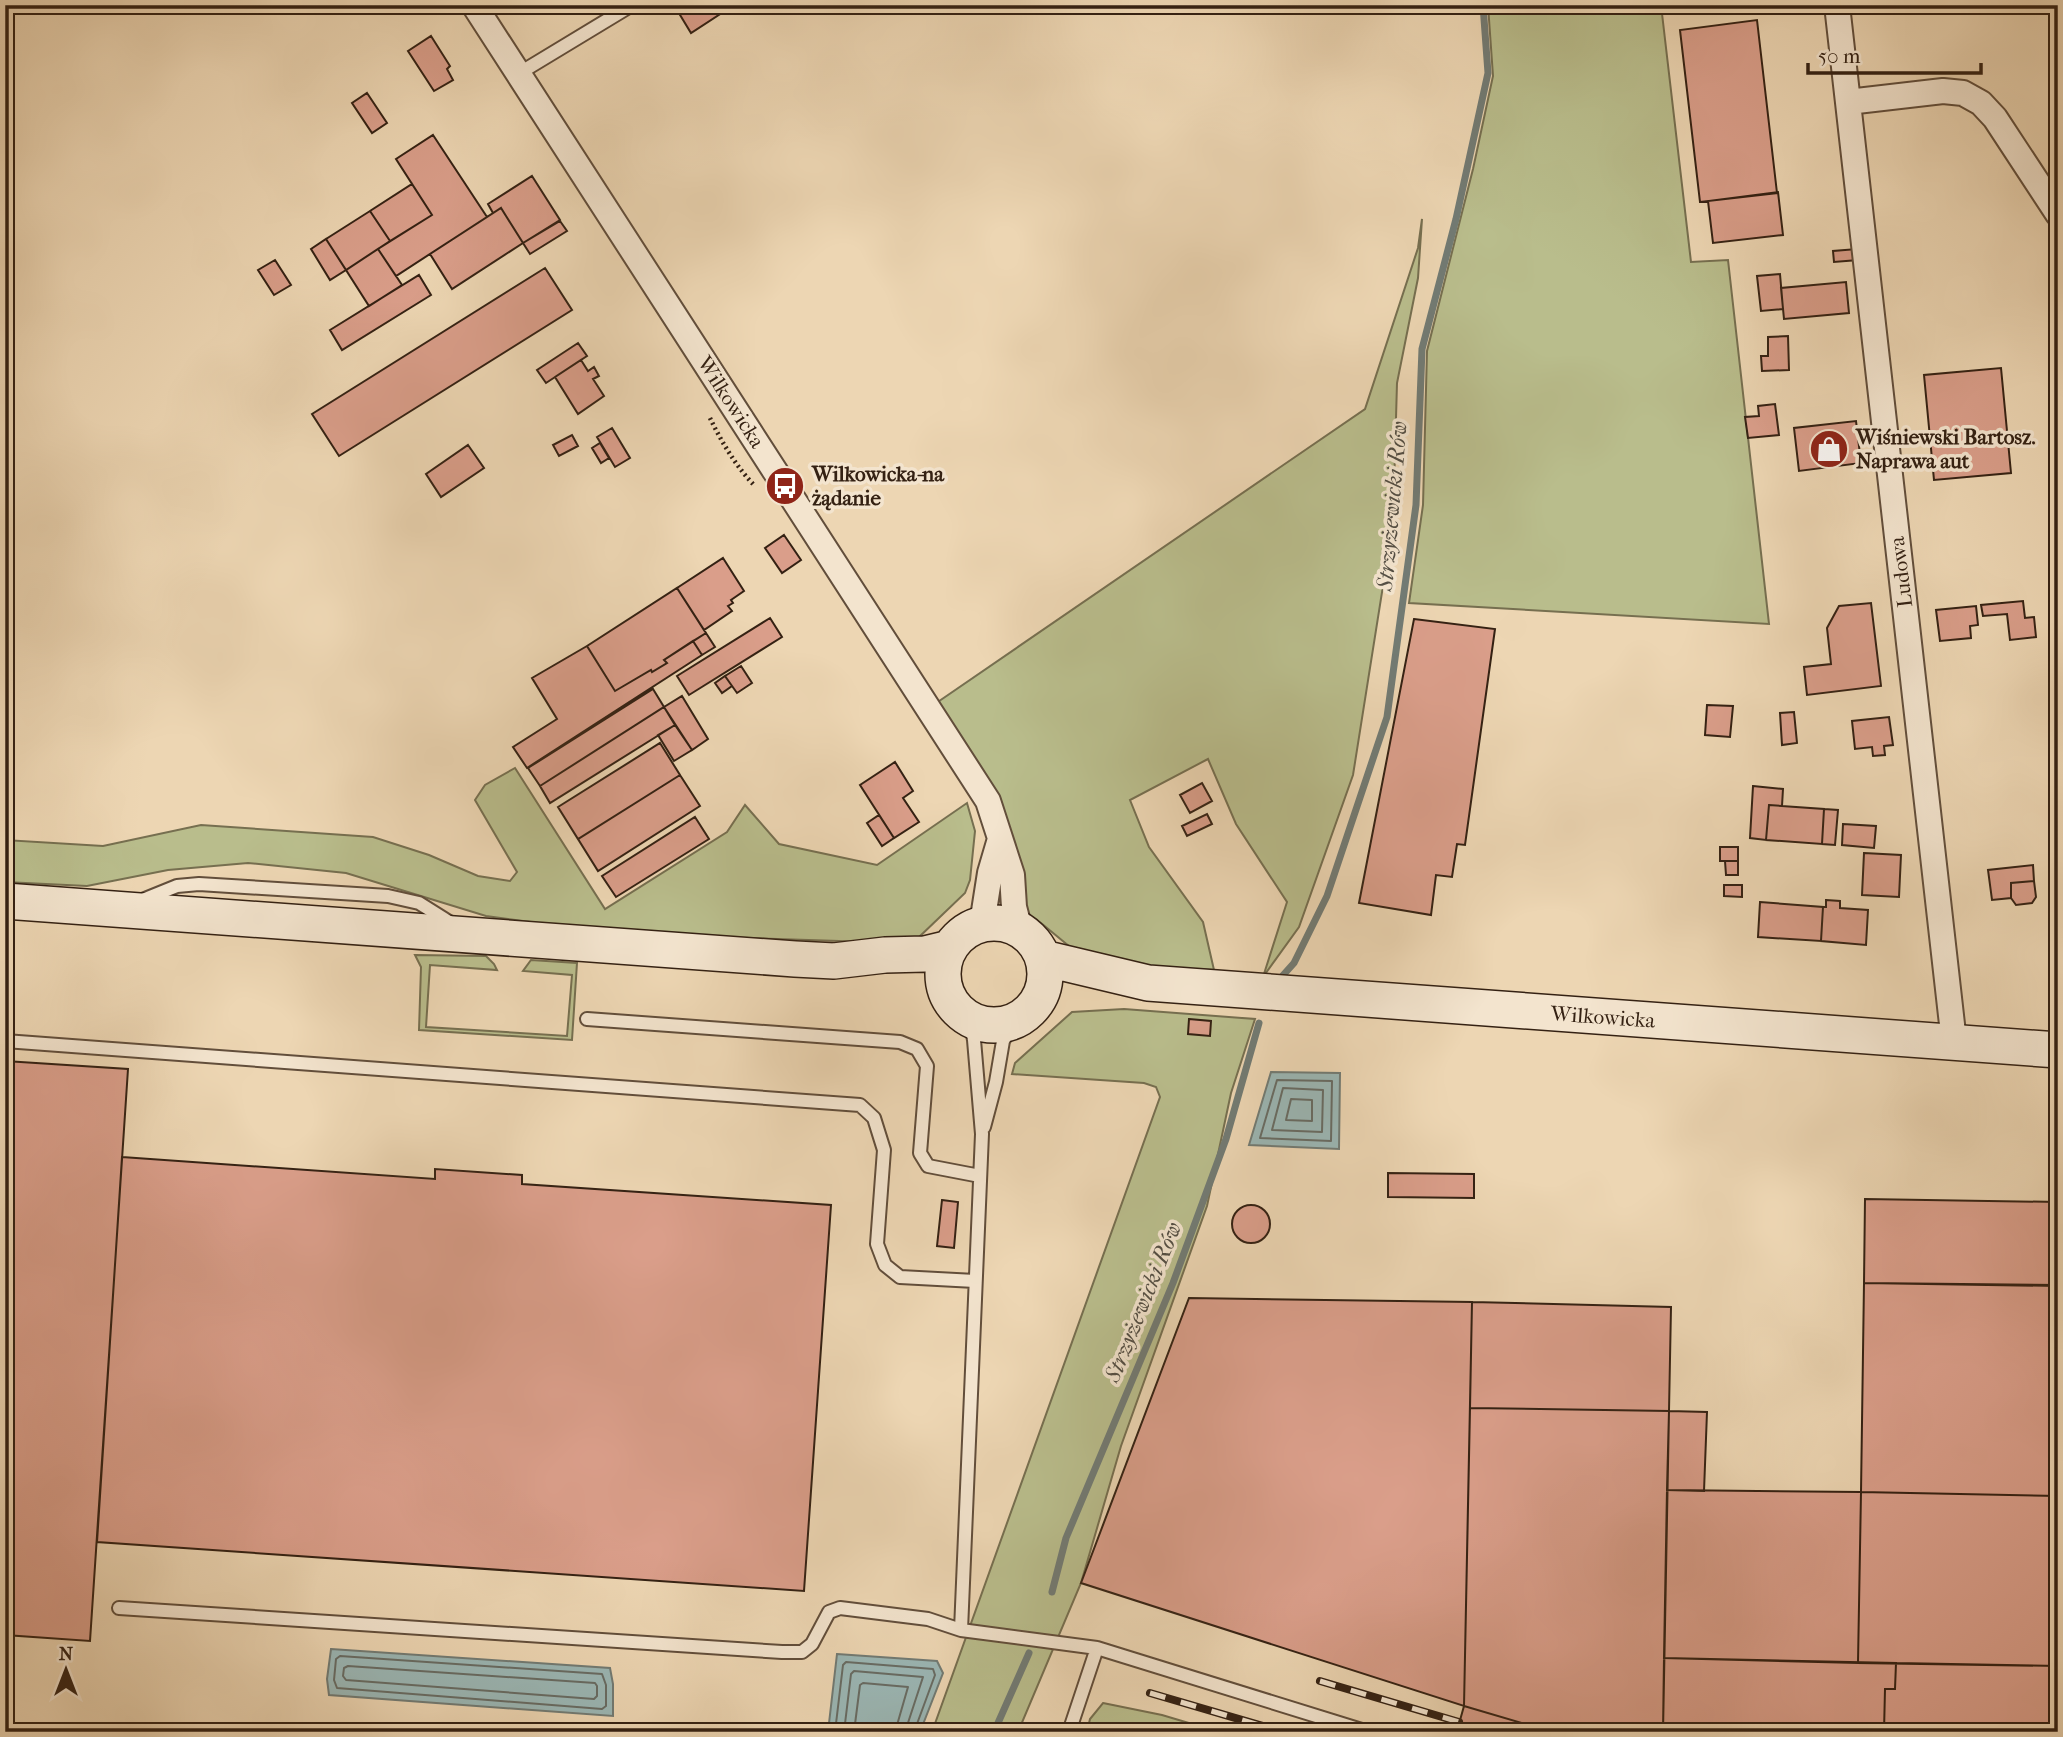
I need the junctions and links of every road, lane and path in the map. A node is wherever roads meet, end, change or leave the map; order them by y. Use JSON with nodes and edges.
{"nodes":[{"id":1,"x":474,"y":5,"type":"edge"},
{"id":2,"x":632,"y":5,"type":"edge"},
{"id":3,"x":1837,"y":5,"type":"edge"},
{"id":4,"x":518,"y":74,"type":"junction"},
{"id":5,"x":1848,"y":102,"type":"junction"},
{"id":6,"x":2058,"y":214,"type":"edge"},
{"id":7,"x":1000,"y":839,"type":"junction"},
{"id":8,"x":5,"y":901,"type":"edge"},
{"id":9,"x":982,"y":924,"type":"junction"},
{"id":10,"x":1020,"y":929,"type":"junction"},
{"id":11,"x":950,"y":948,"type":"junction"},
{"id":12,"x":1043,"y":958,"type":"junction"},
{"id":13,"x":834,"y":961,"type":"junction"},
{"id":14,"x":1147,"y":983,"type":"junction"},
{"id":15,"x":946,"y":994,"type":"junction"},
{"id":16,"x":1041,"y":996,"type":"junction"},
{"id":17,"x":587,"y":1019,"type":"dead end"},
{"id":18,"x":970,"y":1019,"type":"junction"},
{"id":19,"x":1015,"y":1021,"type":"junction"},
{"id":20,"x":5,"y":1041,"type":"edge"},
{"id":21,"x":1954,"y":1042,"type":"junction"},
{"id":22,"x":2058,"y":1050,"type":"edge"},
{"id":23,"x":982,"y":1135,"type":"junction"},
{"id":24,"x":980,"y":1176,"type":"junction"},
{"id":25,"x":975,"y":1281,"type":"junction"},
{"id":26,"x":119,"y":1608,"type":"dead end"},
{"id":27,"x":961,"y":1630,"type":"junction"},
{"id":28,"x":1097,"y":1648,"type":"junction"},
{"id":29,"x":1069,"y":1732,"type":"edge"},
{"id":30,"x":1368,"y":1732,"type":"edge"}],
"edges":[{"from":1,"to":4,"type":"street","name":"Wilkowicka"},
{"from":2,"to":4,"type":"lane"},
{"from":3,"to":5,"type":"street","name":"Ludowa"},
{"from":4,"to":7,"type":"street","name":"Wilkowicka"},
{"from":5,"to":6,"type":"street"},
{"from":5,"to":21,"type":"street","name":"Ludowa"},
{"from":7,"to":9,"type":"street"},
{"from":7,"to":10,"type":"street","name":"Wilkowicka"},
{"from":8,"to":13,"type":"main road"},
{"from":9,"to":10,"type":"main road"},
{"from":9,"to":11,"type":"main road"},
{"from":10,"to":12,"type":"main road"},
{"from":11,"to":13,"type":"main road"},
{"from":11,"to":15,"type":"main road"},
{"from":12,"to":14,"type":"main road","name":"Wilkowicka"},
{"from":12,"to":16,"type":"main road"},
{"from":13,"to":15,"type":"main road"},
{"from":14,"to":16,"type":"main road","name":"Wilkowicka"},
{"from":14,"to":21,"type":"main road","name":"Wilkowicka"},
{"from":15,"to":18,"type":"main road"},
{"from":16,"to":19,"type":"main road"},
{"from":17,"to":24,"type":"lane"},
{"from":18,"to":19,"type":"main road"},
{"from":18,"to":23,"type":"lane"},
{"from":19,"to":23,"type":"lane"},
{"from":20,"to":25,"type":"lane"},
{"from":21,"to":22,"type":"main road","name":"Wilkowicka"},
{"from":23,"to":24,"type":"lane"},
{"from":24,"to":25,"type":"lane"},
{"from":25,"to":27,"type":"lane"},
{"from":26,"to":27,"type":"lane"},
{"from":27,"to":28,"type":"lane"},
{"from":28,"to":29,"type":"lane"},
{"from":28,"to":30,"type":"lane"}]}
